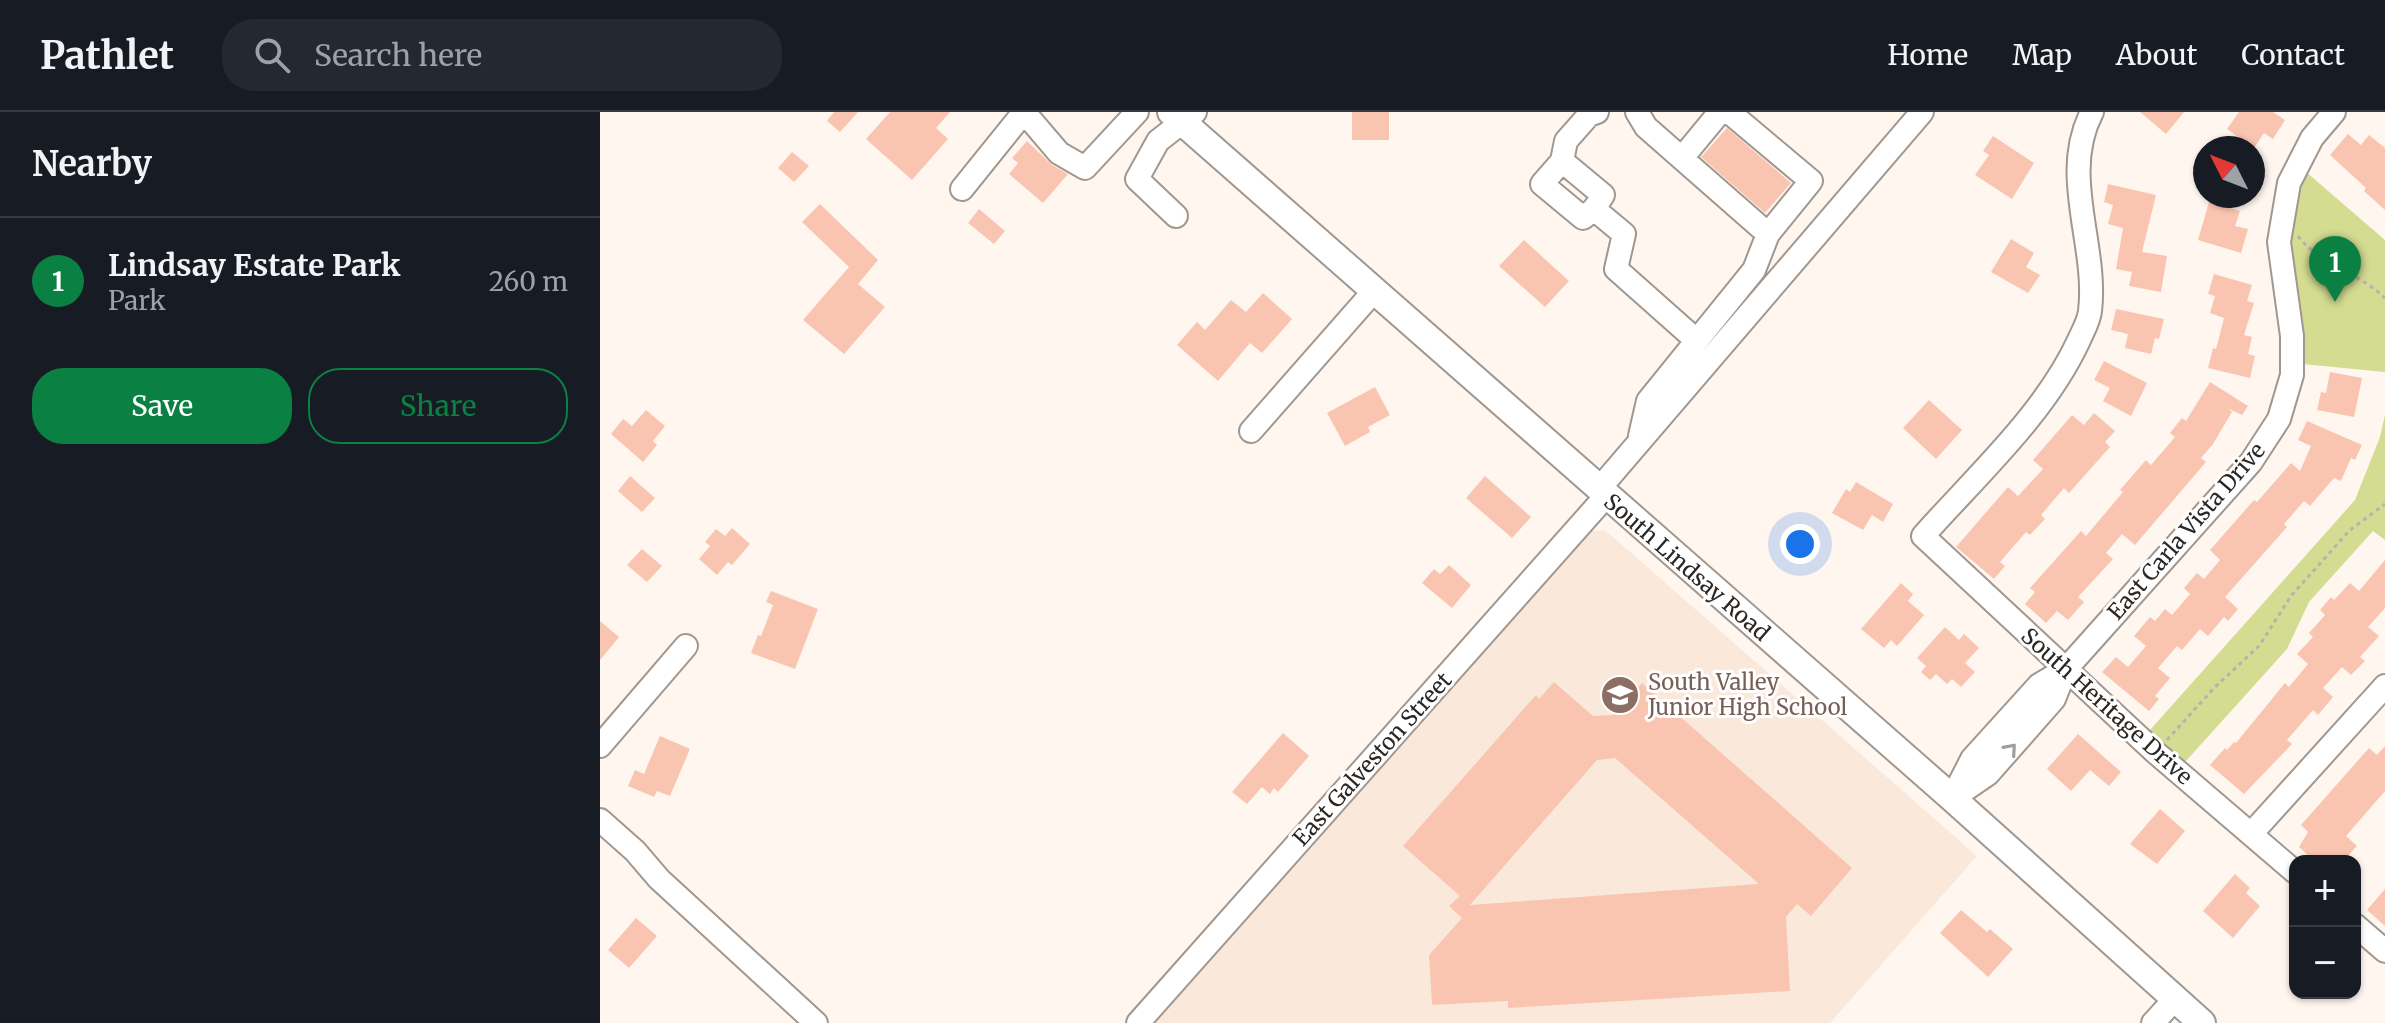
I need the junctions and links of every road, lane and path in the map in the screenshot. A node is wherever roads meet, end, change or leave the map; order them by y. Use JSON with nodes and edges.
{"nodes":[{"id":1,"x":1024,"y":112,"type":"edge"},
{"id":2,"x":1137,"y":112,"type":"edge"},
{"id":3,"x":1597,"y":112,"type":"edge"},
{"id":4,"x":1637,"y":112,"type":"edge"},
{"id":5,"x":1720,"y":112,"type":"edge"},
{"id":6,"x":1729,"y":112,"type":"edge"},
{"id":7,"x":1922,"y":112,"type":"edge"},
{"id":8,"x":2092,"y":112,"type":"edge"},
{"id":9,"x":2334,"y":112,"type":"edge"},
{"id":10,"x":1183,"y":115,"type":"edge"},
{"id":11,"x":1682,"y":158,"type":"junction"},
{"id":12,"x":1562,"y":161,"type":"junction"},
{"id":13,"x":962,"y":189,"type":"dead end"},
{"id":14,"x":1594,"y":209,"type":"junction"},
{"id":15,"x":1176,"y":216,"type":"dead end"},
{"id":16,"x":2281,"y":229,"type":"junction"},
{"id":17,"x":1768,"y":234,"type":"junction"},
{"id":18,"x":1374,"y":291,"type":"junction"},
{"id":19,"x":2385,"y":298,"type":"edge"},
{"id":20,"x":1696,"y":340,"type":"junction"},
{"id":21,"x":1251,"y":431,"type":"dead end"},
{"id":22,"x":1639,"y":441,"type":"junction"},
{"id":23,"x":1602,"y":492,"type":"junction"},
{"id":24,"x":2385,"y":504,"type":"edge"},
{"id":25,"x":686,"y":646,"type":"dead end"},
{"id":26,"x":2066,"y":669,"type":"junction"},
{"id":27,"x":2385,"y":686,"type":"edge"},
{"id":28,"x":600,"y":746,"type":"edge"},
{"id":29,"x":2155,"y":752,"type":"junction"},
{"id":30,"x":1952,"y":798,"type":"junction"},
{"id":31,"x":600,"y":820,"type":"edge"},
{"id":32,"x":2251,"y":834,"type":"junction"},
{"id":33,"x":2289,"y":867,"type":"edge"},
{"id":34,"x":2357,"y":927,"type":"edge"},
{"id":35,"x":2385,"y":951,"type":"edge"},
{"id":36,"x":2175,"y":999,"type":"junction"},
{"id":37,"x":816,"y":1023,"type":"edge"},
{"id":38,"x":1138,"y":1023,"type":"edge"},
{"id":39,"x":2153,"y":1023,"type":"edge"},
{"id":40,"x":2202,"y":1023,"type":"edge"}],
"edges":[{"from":1,"to":2,"type":"street"},
{"from":1,"to":13,"type":"street"},
{"from":3,"to":12,"type":"street"},
{"from":4,"to":11,"type":"street"},
{"from":5,"to":11,"type":"street"},
{"from":6,"to":17,"type":"street"},
{"from":7,"to":22,"type":"street","name":"East Galveston Street"},
{"from":8,"to":26,"type":"street","name":"South Heritage Drive"},
{"from":9,"to":16,"type":"street","name":"East Carla Vista Drive"},
{"from":10,"to":15,"type":"street"},
{"from":10,"to":18,"type":"main road","name":"South Lindsay Road"},
{"from":11,"to":17,"type":"street"},
{"from":12,"to":14,"type":"street"},
{"from":12,"to":14,"type":"street"},
{"from":14,"to":20,"type":"street"},
{"from":16,"to":19,"type":"path"},
{"from":16,"to":26,"type":"street","name":"East Carla Vista Drive"},
{"from":17,"to":20,"type":"street"},
{"from":18,"to":21,"type":"street"},
{"from":18,"to":23,"type":"main road","name":"South Lindsay Road"},
{"from":20,"to":22,"type":"street"},
{"from":22,"to":23,"type":"street","name":"East Galveston Street"},
{"from":23,"to":30,"type":"main road","name":"South Lindsay Road"},
{"from":23,"to":38,"type":"street","name":"East Galveston Street"},
{"from":24,"to":29,"type":"path"},
{"from":25,"to":28,"type":"street"},
{"from":26,"to":29,"type":"street","name":"South Heritage Drive"},
{"from":26,"to":30,"type":"street","name":"East Carla Vista Drive"},
{"from":27,"to":32,"type":"street"},
{"from":29,"to":32,"type":"street","name":"South Heritage Drive"},
{"from":30,"to":36,"type":"main road","name":"South Lindsay Road"},
{"from":31,"to":37,"type":"street"},
{"from":32,"to":33,"type":"street","name":"South Heritage Drive"},
{"from":34,"to":35,"type":"street"},
{"from":36,"to":39,"type":"street"},
{"from":36,"to":40,"type":"main road","name":"South Lindsay Road"}]}
